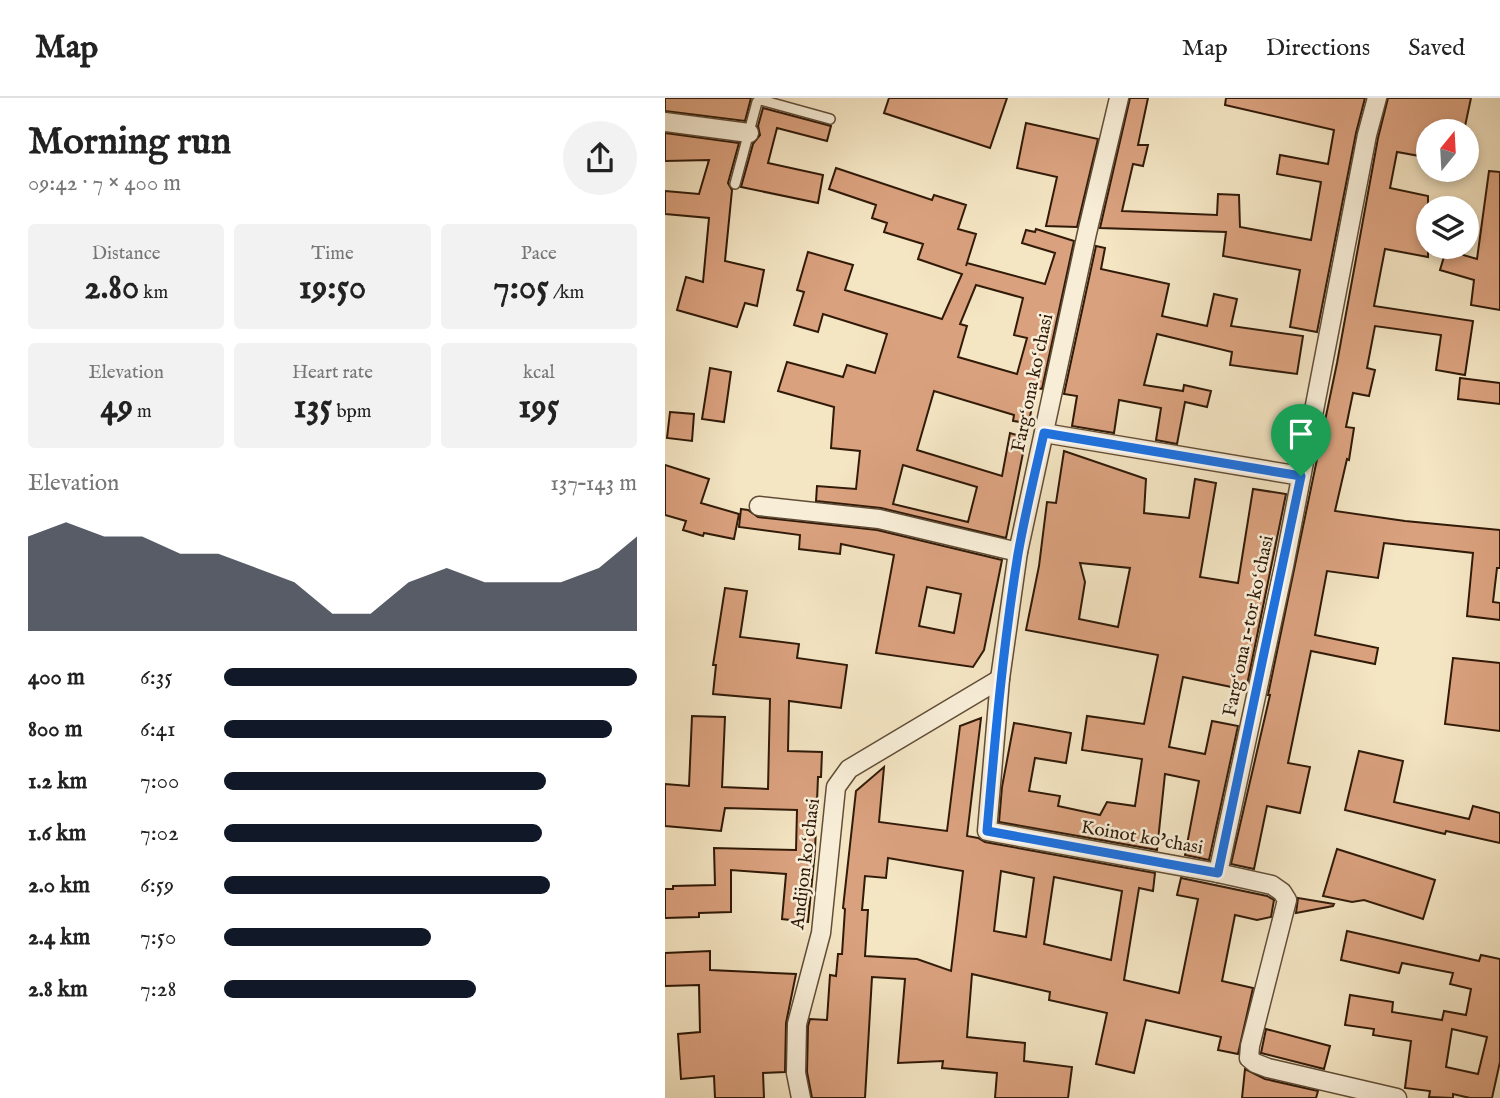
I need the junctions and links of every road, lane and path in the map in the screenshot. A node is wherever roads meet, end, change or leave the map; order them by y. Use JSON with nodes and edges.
{"nodes":[{"id":1,"x":1119,"y":98,"type":"edge"},
{"id":2,"x":1377,"y":98,"type":"edge"},
{"id":3,"x":830,"y":119,"type":"dead end"},
{"id":4,"x":665,"y":122,"type":"edge"},
{"id":5,"x":749,"y":133,"type":"junction"},
{"id":6,"x":735,"y":184,"type":"dead end"},
{"id":7,"x":1044,"y":433,"type":"junction"},
{"id":8,"x":1301,"y":476,"type":"junction"},
{"id":9,"x":759,"y":506,"type":"dead end"},
{"id":10,"x":1019,"y":552,"type":"junction"},
{"id":11,"x":1000,"y":679,"type":"junction"},
{"id":12,"x":1218,"y":873,"type":"junction"},
{"id":13,"x":801,"y":1098,"type":"edge"},
{"id":14,"x":1397,"y":1098,"type":"edge"}],
"edges":[{"from":1,"to":7,"type":"street","name":"Fargʻona koʻchasi"},
{"from":2,"to":8,"type":"street","name":"Fargʻona 1-tor koʻchasi"},
{"from":3,"to":5,"type":"lane"},
{"from":4,"to":5,"type":"street"},
{"from":5,"to":6,"type":"lane"},
{"from":7,"to":8,"type":"street"},
{"from":7,"to":10,"type":"street","name":"Fargʻona koʻchasi"},
{"from":8,"to":12,"type":"street","name":"Fargʻona 1-tor koʻchasi"},
{"from":9,"to":10,"type":"street"},
{"from":10,"to":11,"type":"street","name":"Fargʻona koʻchasi"},
{"from":11,"to":12,"type":"street","name":"Koinot ko'chasi"},
{"from":11,"to":13,"type":"street","name":"Andijon koʻchasi"},
{"from":12,"to":14,"type":"street","name":"Koinot ko'chasi"}]}
